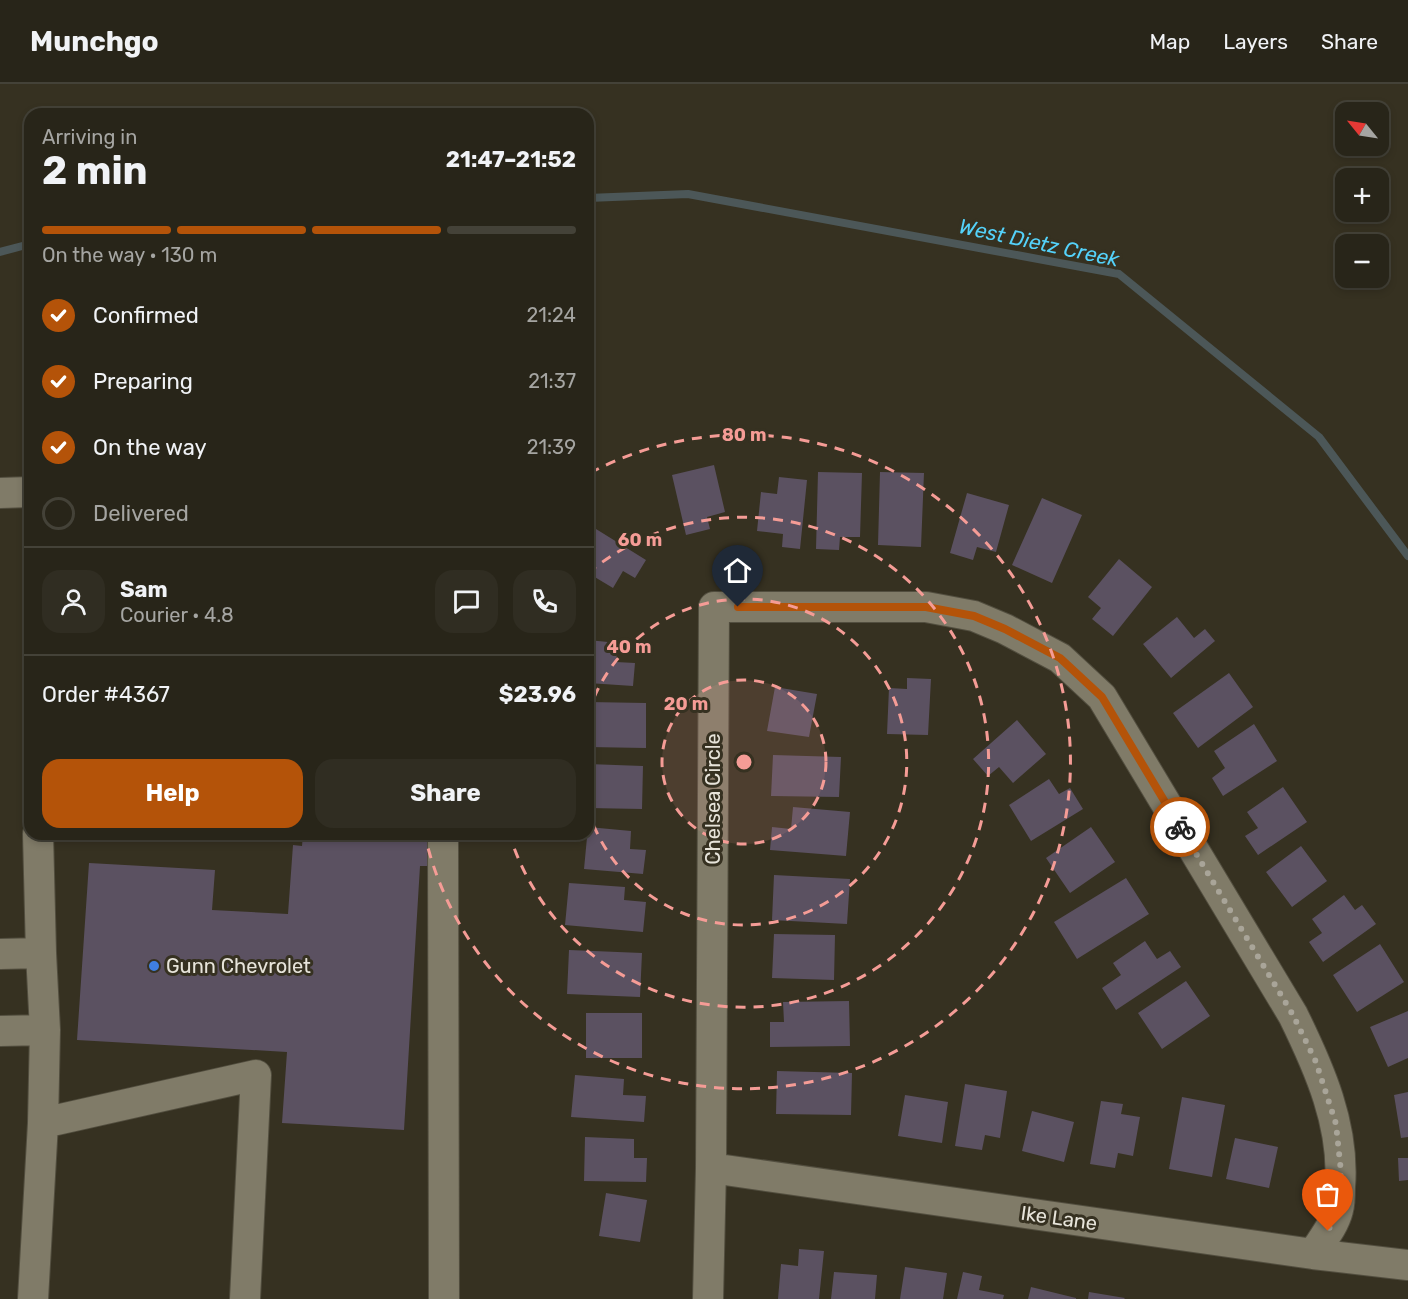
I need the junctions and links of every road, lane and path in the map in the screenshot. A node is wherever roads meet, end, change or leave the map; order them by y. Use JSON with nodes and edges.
{"nodes":[{"id":1,"x":24,"y":492,"type":"edge"},
{"id":2,"x":0,"y":493,"type":"edge"},
{"id":3,"x":38,"y":840,"type":"edge"},
{"id":4,"x":443,"y":840,"type":"edge"},
{"id":5,"x":41,"y":953,"type":"junction"},
{"id":6,"x":0,"y":954,"type":"edge"},
{"id":7,"x":45,"y":1029,"type":"junction"},
{"id":8,"x":0,"y":1031,"type":"edge"},
{"id":9,"x":43,"y":1123,"type":"junction"},
{"id":10,"x":711,"y":1168,"type":"junction"},
{"id":11,"x":1313,"y":1254,"type":"junction"},
{"id":12,"x":1408,"y":1265,"type":"edge"},
{"id":13,"x":33,"y":1299,"type":"edge"},
{"id":14,"x":245,"y":1299,"type":"edge"},
{"id":15,"x":444,"y":1299,"type":"edge"},
{"id":16,"x":708,"y":1299,"type":"edge"}],
"edges":[{"from":1,"to":2,"type":"street"},
{"from":3,"to":5,"type":"street"},
{"from":4,"to":15,"type":"street"},
{"from":5,"to":6,"type":"street"},
{"from":5,"to":7,"type":"street"},
{"from":7,"to":8,"type":"street"},
{"from":7,"to":9,"type":"street"},
{"from":9,"to":13,"type":"street"},
{"from":9,"to":14,"type":"street"},
{"from":10,"to":11,"type":"street","name":"Ike Lane"},
{"from":10,"to":11,"type":"street","name":"Chelsea Circle"},
{"from":10,"to":16,"type":"street"},
{"from":11,"to":12,"type":"street","name":"Ike Lane"}]}
